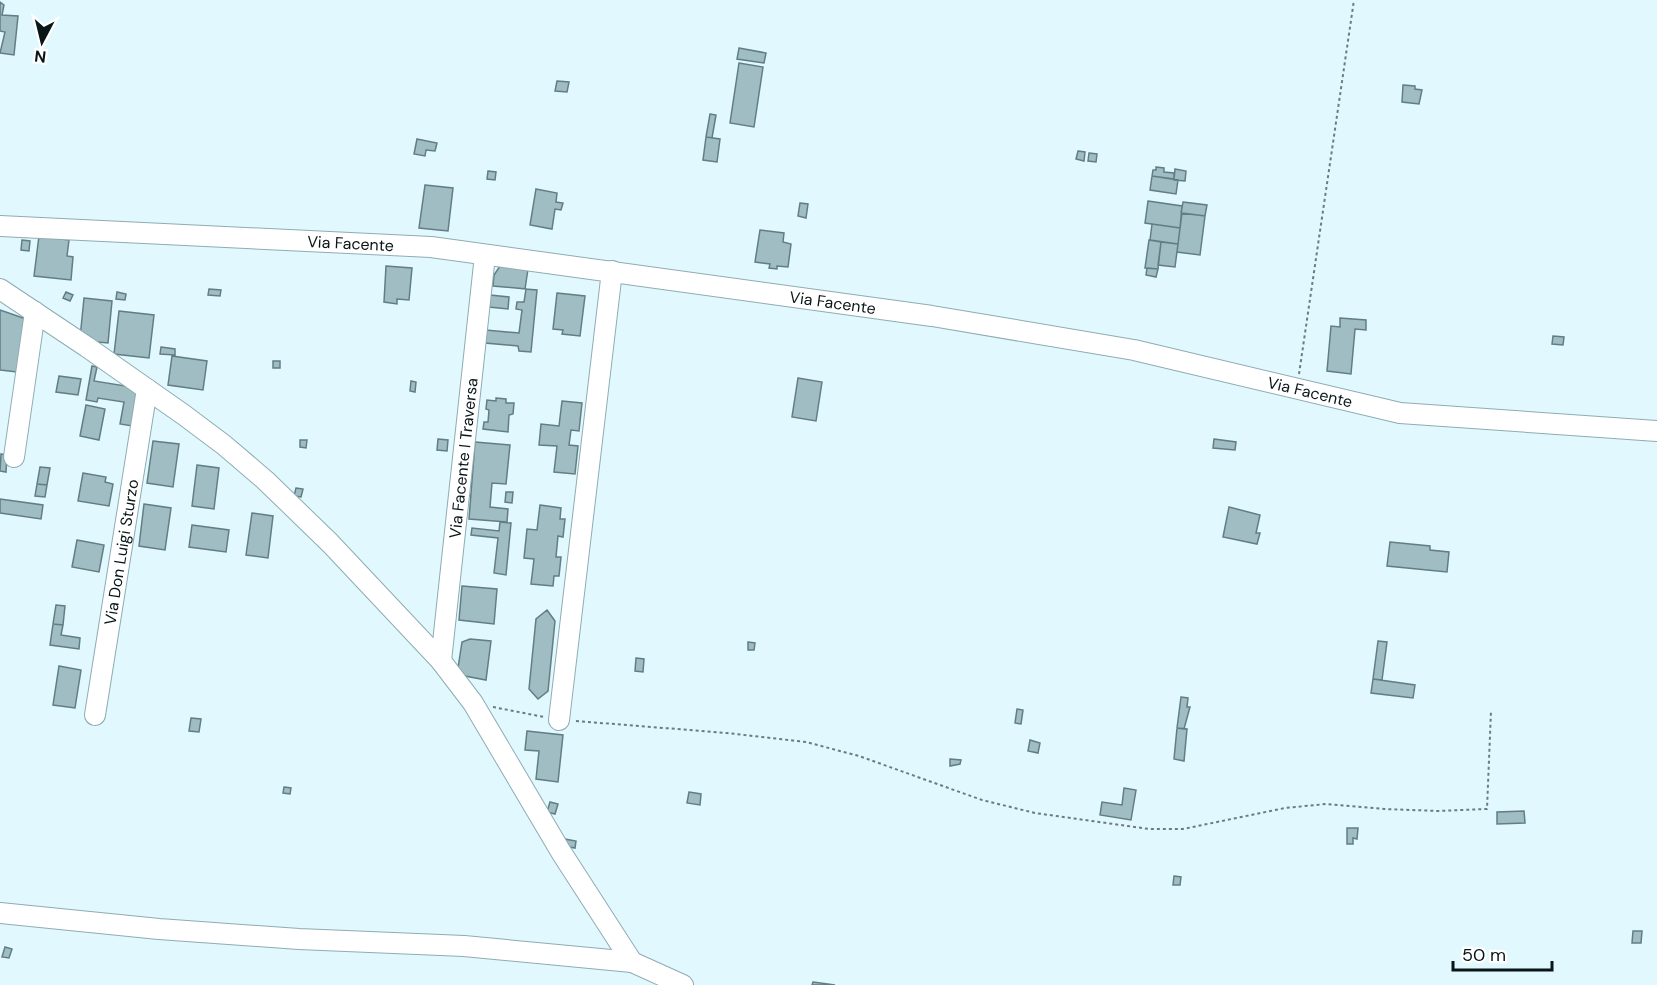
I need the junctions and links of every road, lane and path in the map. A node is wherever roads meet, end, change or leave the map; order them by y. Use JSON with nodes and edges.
{"nodes":[{"id":1,"x":1354,"y":0,"type":"edge"},
{"id":2,"x":0,"y":226,"type":"edge"},
{"id":3,"x":485,"y":255,"type":"junction"},
{"id":4,"x":612,"y":271,"type":"junction"},
{"id":5,"x":0,"y":290,"type":"edge"},
{"id":6,"x":35,"y":312,"type":"junction"},
{"id":7,"x":1296,"y":388,"type":"junction"},
{"id":8,"x":147,"y":389,"type":"junction"},
{"id":9,"x":1657,"y":432,"type":"edge"},
{"id":10,"x":14,"y":457,"type":"dead end"},
{"id":11,"x":441,"y":661,"type":"junction"},
{"id":12,"x":473,"y":703,"type":"junction"},
{"id":13,"x":1491,"y":711,"type":"dead end"},
{"id":14,"x":95,"y":715,"type":"dead end"},
{"id":15,"x":559,"y":720,"type":"junction"},
{"id":16,"x":0,"y":914,"type":"edge"},
{"id":17,"x":632,"y":962,"type":"junction"},
{"id":18,"x":684,"y":985,"type":"edge"}],
"edges":[{"from":1,"to":7,"type":"path"},
{"from":2,"to":3,"type":"street","name":"Via Facente"},
{"from":3,"to":4,"type":"street","name":"Via Facente"},
{"from":3,"to":11,"type":"street","name":"Via Facente I Traversa"},
{"from":4,"to":7,"type":"street","name":"Via Facente"},
{"from":4,"to":15,"type":"street"},
{"from":5,"to":6,"type":"street"},
{"from":6,"to":8,"type":"street"},
{"from":6,"to":10,"type":"street"},
{"from":7,"to":9,"type":"street","name":"Via Facente"},
{"from":8,"to":11,"type":"street"},
{"from":8,"to":14,"type":"street","name":"Via Don Luigi Sturzo"},
{"from":11,"to":12,"type":"street"},
{"from":12,"to":15,"type":"path"},
{"from":12,"to":17,"type":"street"},
{"from":13,"to":15,"type":"path"},
{"from":16,"to":17,"type":"street"},
{"from":17,"to":18,"type":"street"}]}
